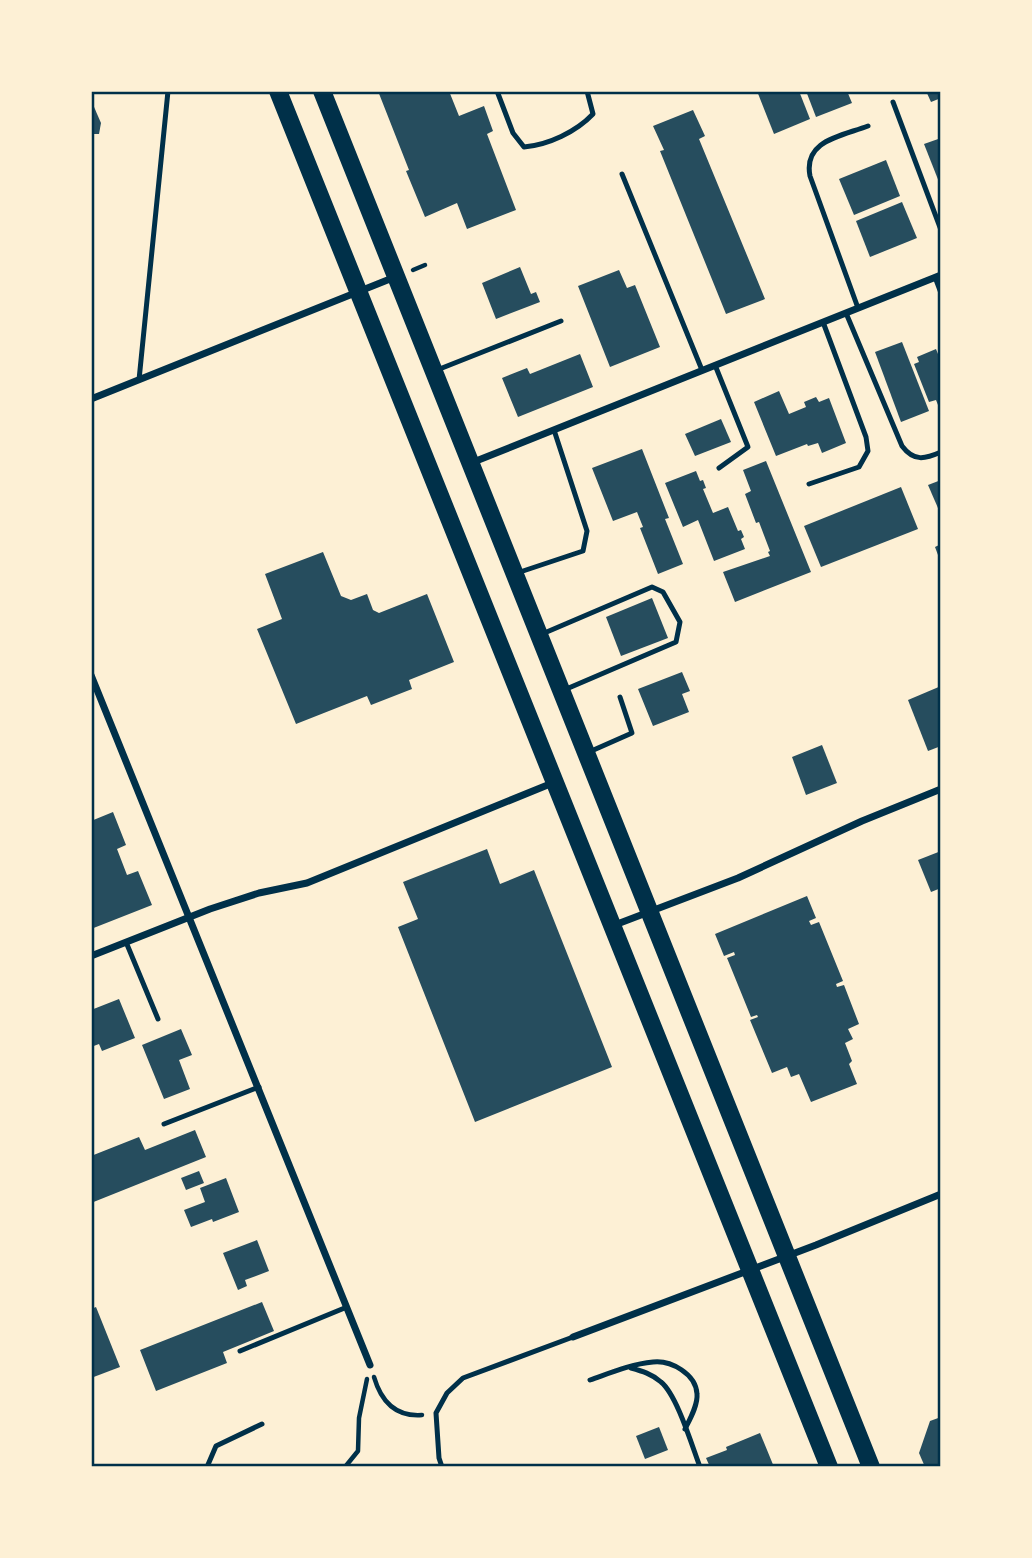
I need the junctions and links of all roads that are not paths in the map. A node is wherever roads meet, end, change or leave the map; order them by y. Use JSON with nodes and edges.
{"nodes":[{"id":1,"x":168,"y":91,"type":"edge"},
{"id":2,"x":278,"y":91,"type":"edge"},
{"id":3,"x":322,"y":91,"type":"edge"},
{"id":4,"x":497,"y":91,"type":"edge"},
{"id":5,"x":587,"y":91,"type":"edge"},
{"id":6,"x":893,"y":102,"type":"dead end"},
{"id":7,"x":868,"y":126,"type":"dead end"},
{"id":8,"x":622,"y":174,"type":"dead end"},
{"id":9,"x":941,"y":230,"type":"edge"},
{"id":10,"x":396,"y":276,"type":"junction"},
{"id":11,"x":938,"y":276,"type":"edge"},
{"id":12,"x":359,"y":292,"type":"junction"},
{"id":13,"x":941,"y":293,"type":"edge"},
{"id":14,"x":858,"y":308,"type":"junction"},
{"id":15,"x":846,"y":313,"type":"junction"},
{"id":16,"x":561,"y":321,"type":"dead end"},
{"id":17,"x":823,"y":322,"type":"junction"},
{"id":18,"x":715,"y":365,"type":"junction"},
{"id":19,"x":702,"y":370,"type":"junction"},
{"id":20,"x":433,"y":371,"type":"junction"},
{"id":21,"x":139,"y":380,"type":"junction"},
{"id":22,"x":91,"y":398,"type":"edge"},
{"id":23,"x":554,"y":430,"type":"junction"},
{"id":24,"x":941,"y":452,"type":"edge"},
{"id":25,"x":470,"y":463,"type":"junction"},
{"id":26,"x":719,"y":468,"type":"dead end"},
{"id":27,"x":809,"y":484,"type":"dead end"},
{"id":28,"x":514,"y":574,"type":"junction"},
{"id":29,"x":539,"y":635,"type":"junction"},
{"id":30,"x":91,"y":675,"type":"edge"},
{"id":31,"x":561,"y":691,"type":"junction"},
{"id":32,"x":620,"y":697,"type":"dead end"},
{"id":33,"x":586,"y":753,"type":"junction"},
{"id":34,"x":555,"y":782,"type":"junction"},
{"id":35,"x":941,"y":789,"type":"edge"},
{"id":36,"x":649,"y":911,"type":"junction"},
{"id":37,"x":187,"y":917,"type":"junction"},
{"id":38,"x":612,"y":926,"type":"junction"},
{"id":39,"x":126,"y":942,"type":"junction"},
{"id":40,"x":91,"y":956,"type":"edge"},
{"id":41,"x":158,"y":1019,"type":"dead end"},
{"id":42,"x":258,"y":1087,"type":"junction"},
{"id":43,"x":164,"y":1124,"type":"dead end"},
{"id":44,"x":941,"y":1194,"type":"edge"},
{"id":45,"x":787,"y":1256,"type":"junction"},
{"id":46,"x":750,"y":1270,"type":"junction"},
{"id":47,"x":346,"y":1307,"type":"junction"},
{"id":48,"x":573,"y":1337,"type":"joint"},
{"id":49,"x":240,"y":1351,"type":"dead end"},
{"id":50,"x":370,"y":1365,"type":"road end"},
{"id":51,"x":628,"y":1367,"type":"junction"},
{"id":52,"x":590,"y":1380,"type":"dead end"},
{"id":53,"x":262,"y":1424,"type":"dead end"},
{"id":54,"x":685,"y":1429,"type":"junction"},
{"id":55,"x":207,"y":1467,"type":"edge"},
{"id":56,"x":442,"y":1467,"type":"edge"},
{"id":57,"x":700,"y":1467,"type":"edge"},
{"id":58,"x":829,"y":1467,"type":"edge"},
{"id":59,"x":871,"y":1467,"type":"edge"}],
"edges":[{"from":1,"to":21,"type":"lane"},
{"from":2,"to":12,"type":"main road"},
{"from":3,"to":10,"type":"main road"},
{"from":4,"to":5,"type":"lane"},
{"from":6,"to":9,"type":"lane"},
{"from":7,"to":14,"type":"lane"},
{"from":8,"to":19,"type":"lane"},
{"from":10,"to":12,"type":"street"},
{"from":10,"to":20,"type":"main road"},
{"from":11,"to":13,"type":"lane"},
{"from":11,"to":14,"type":"street"},
{"from":12,"to":21,"type":"street"},
{"from":12,"to":34,"type":"main road"},
{"from":14,"to":15,"type":"street"},
{"from":15,"to":17,"type":"street"},
{"from":15,"to":24,"type":"lane"},
{"from":16,"to":20,"type":"lane"},
{"from":17,"to":18,"type":"street"},
{"from":17,"to":27,"type":"lane"},
{"from":18,"to":19,"type":"street"},
{"from":18,"to":26,"type":"lane"},
{"from":19,"to":23,"type":"street"},
{"from":20,"to":25,"type":"main road"},
{"from":21,"to":22,"type":"street"},
{"from":23,"to":25,"type":"street"},
{"from":23,"to":28,"type":"lane"},
{"from":25,"to":28,"type":"main road"},
{"from":28,"to":29,"type":"main road"},
{"from":29,"to":31,"type":"main road"},
{"from":29,"to":31,"type":"lane"},
{"from":30,"to":37,"type":"street"},
{"from":31,"to":33,"type":"main road"},
{"from":32,"to":33,"type":"lane"},
{"from":33,"to":36,"type":"main road"},
{"from":34,"to":37,"type":"street"},
{"from":34,"to":38,"type":"main road"},
{"from":35,"to":36,"type":"street"},
{"from":36,"to":38,"type":"street"},
{"from":36,"to":45,"type":"main road"},
{"from":37,"to":39,"type":"street"},
{"from":37,"to":42,"type":"street"},
{"from":38,"to":46,"type":"main road"},
{"from":39,"to":40,"type":"street"},
{"from":39,"to":41,"type":"lane"},
{"from":42,"to":43,"type":"lane"},
{"from":42,"to":47,"type":"street"},
{"from":44,"to":45,"type":"street"},
{"from":45,"to":46,"type":"street"},
{"from":45,"to":59,"type":"main road"},
{"from":46,"to":48,"type":"street"},
{"from":46,"to":58,"type":"main road"},
{"from":47,"to":49,"type":"lane"},
{"from":47,"to":50,"type":"street"},
{"from":48,"to":56,"type":"lane"},
{"from":51,"to":52,"type":"lane"},
{"from":51,"to":54,"type":"lane"},
{"from":51,"to":54,"type":"lane"},
{"from":53,"to":55,"type":"lane"},
{"from":54,"to":57,"type":"lane"}]}
